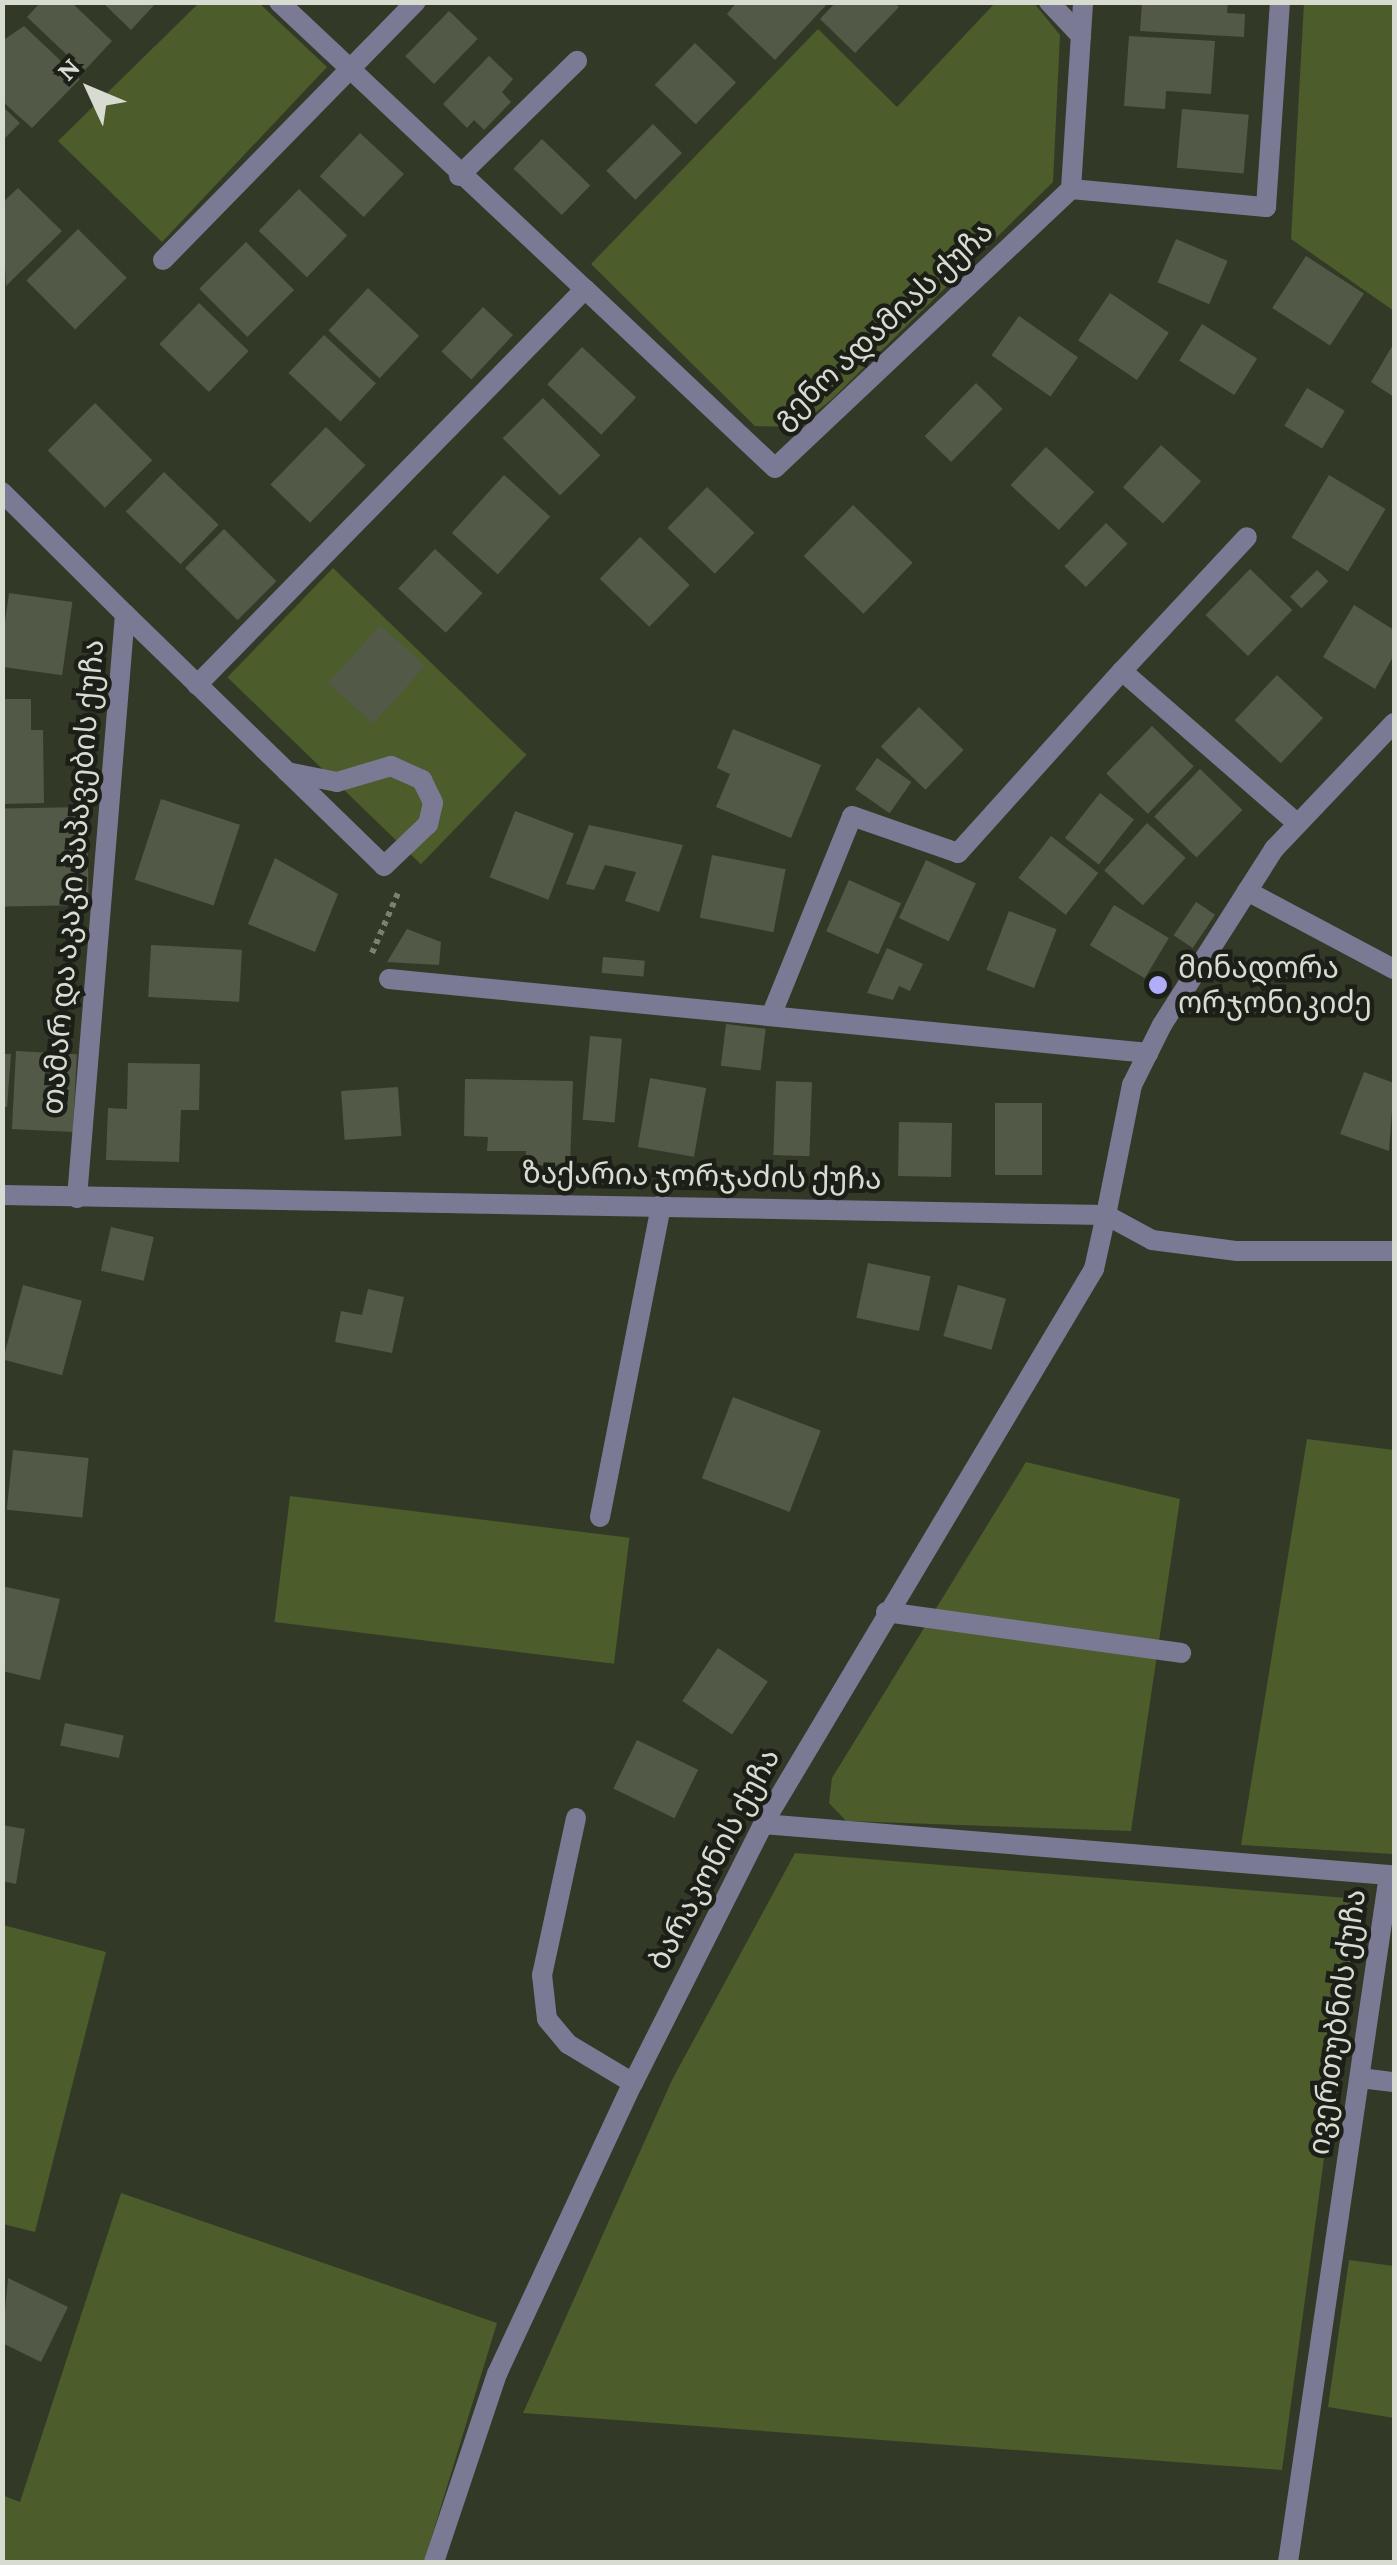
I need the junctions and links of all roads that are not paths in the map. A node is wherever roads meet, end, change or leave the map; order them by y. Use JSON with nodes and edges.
{"nodes":[{"id":1,"x":279,"y":2,"type":"edge"},
{"id":2,"x":416,"y":2,"type":"edge"},
{"id":3,"x":1049,"y":2,"type":"edge"},
{"id":4,"x":1084,"y":2,"type":"edge"},
{"id":5,"x":1280,"y":2,"type":"edge"},
{"id":6,"x":1081,"y":36,"type":"junction"},
{"id":7,"x":576,"y":61,"type":"dead end"},
{"id":8,"x":350,"y":69,"type":"junction"},
{"id":9,"x":460,"y":176,"type":"junction"},
{"id":10,"x":1071,"y":189,"type":"junction"},
{"id":11,"x":164,"y":260,"type":"dead end"},
{"id":12,"x":584,"y":289,"type":"junction"},
{"id":13,"x":2,"y":492,"type":"edge"},
{"id":14,"x":1247,"y":537,"type":"dead end"},
{"id":15,"x":125,"y":614,"type":"junction"},
{"id":16,"x":1122,"y":671,"type":"junction"},
{"id":17,"x":197,"y":685,"type":"junction"},
{"id":18,"x":1394,"y":723,"type":"edge"},
{"id":19,"x":287,"y":772,"type":"junction"},
{"id":20,"x":1298,"y":823,"type":"junction"},
{"id":21,"x":1247,"y":891,"type":"junction"},
{"id":22,"x":1394,"y":969,"type":"edge"},
{"id":23,"x":389,"y":979,"type":"road end"},
{"id":24,"x":772,"y":1011,"type":"junction"},
{"id":25,"x":1148,"y":1052,"type":"junction"},
{"id":26,"x":2,"y":1195,"type":"edge"},
{"id":27,"x":76,"y":1198,"type":"junction"},
{"id":28,"x":661,"y":1205,"type":"junction"},
{"id":29,"x":1106,"y":1214,"type":"junction"},
{"id":30,"x":1394,"y":1251,"type":"edge"},
{"id":31,"x":600,"y":1517,"type":"dead end"},
{"id":32,"x":886,"y":1612,"type":"junction"},
{"id":33,"x":1182,"y":1653,"type":"dead end"},
{"id":34,"x":576,"y":1818,"type":"dead end"},
{"id":35,"x":763,"y":1824,"type":"junction"},
{"id":36,"x":1392,"y":1873,"type":"edge"},
{"id":37,"x":1360,"y":2078,"type":"junction"},
{"id":38,"x":1394,"y":2082,"type":"edge"},
{"id":39,"x":633,"y":2083,"type":"junction"},
{"id":40,"x":434,"y":2562,"type":"edge"},
{"id":41,"x":1288,"y":2562,"type":"edge"}],
"edges":[{"from":1,"to":8,"type":"street"},
{"from":2,"to":8,"type":"street"},
{"from":3,"to":6,"type":"street"},
{"from":4,"to":6,"type":"street"},
{"from":5,"to":10,"type":"street"},
{"from":6,"to":10,"type":"street"},
{"from":7,"to":9,"type":"street"},
{"from":8,"to":9,"type":"street"},
{"from":8,"to":11,"type":"street"},
{"from":9,"to":12,"type":"street"},
{"from":10,"to":12,"type":"street","name":"გენო ადამიას ქუჩა"},
{"from":12,"to":17,"type":"street"},
{"from":13,"to":15,"type":"street","name":"თამარ და აკაკი პაპავების ქუჩა"},
{"from":14,"to":16,"type":"street"},
{"from":15,"to":17,"type":"street"},
{"from":15,"to":27,"type":"street","name":"თამარ და აკაკი პაპავების ქუჩა"},
{"from":16,"to":20,"type":"street"},
{"from":16,"to":24,"type":"street"},
{"from":17,"to":19,"type":"street"},
{"from":18,"to":20,"type":"street","name":"ბარაკონის ქუჩა"},
{"from":19,"to":19,"type":"street"},
{"from":20,"to":21,"type":"street","name":"ბარაკონის ქუჩა"},
{"from":21,"to":22,"type":"street"},
{"from":21,"to":25,"type":"street","name":"ბარაკონის ქუჩა"},
{"from":23,"to":24,"type":"street"},
{"from":24,"to":25,"type":"street"},
{"from":25,"to":29,"type":"street","name":"ბარაკონის ქუჩა"},
{"from":26,"to":27,"type":"street","name":"ზაქარია ჯორჯაძის ქუჩა"},
{"from":27,"to":28,"type":"street","name":"ზაქარია ჯორჯაძის ქუჩა"},
{"from":28,"to":29,"type":"street","name":"ზაქარია ჯორჯაძის ქუჩა"},
{"from":28,"to":31,"type":"street"},
{"from":29,"to":30,"type":"street","name":"ზაქარია ჯორჯაძის ქუჩა"},
{"from":29,"to":32,"type":"street","name":"ბარაკონის ქუჩა"},
{"from":32,"to":33,"type":"street"},
{"from":32,"to":35,"type":"street","name":"ბარაკონის ქუჩა"},
{"from":34,"to":39,"type":"street"},
{"from":35,"to":36,"type":"street","name":"ივერთუბნის ქუჩა"},
{"from":35,"to":39,"type":"street","name":"ბარაკონის ქუჩა"},
{"from":36,"to":37,"type":"street","name":"ივერთუბნის ქუჩა"},
{"from":37,"to":38,"type":"street"},
{"from":37,"to":41,"type":"street","name":"ივერთუბნის ქუჩა"},
{"from":39,"to":40,"type":"street","name":"ბარაკონის ქუჩა"}]}
